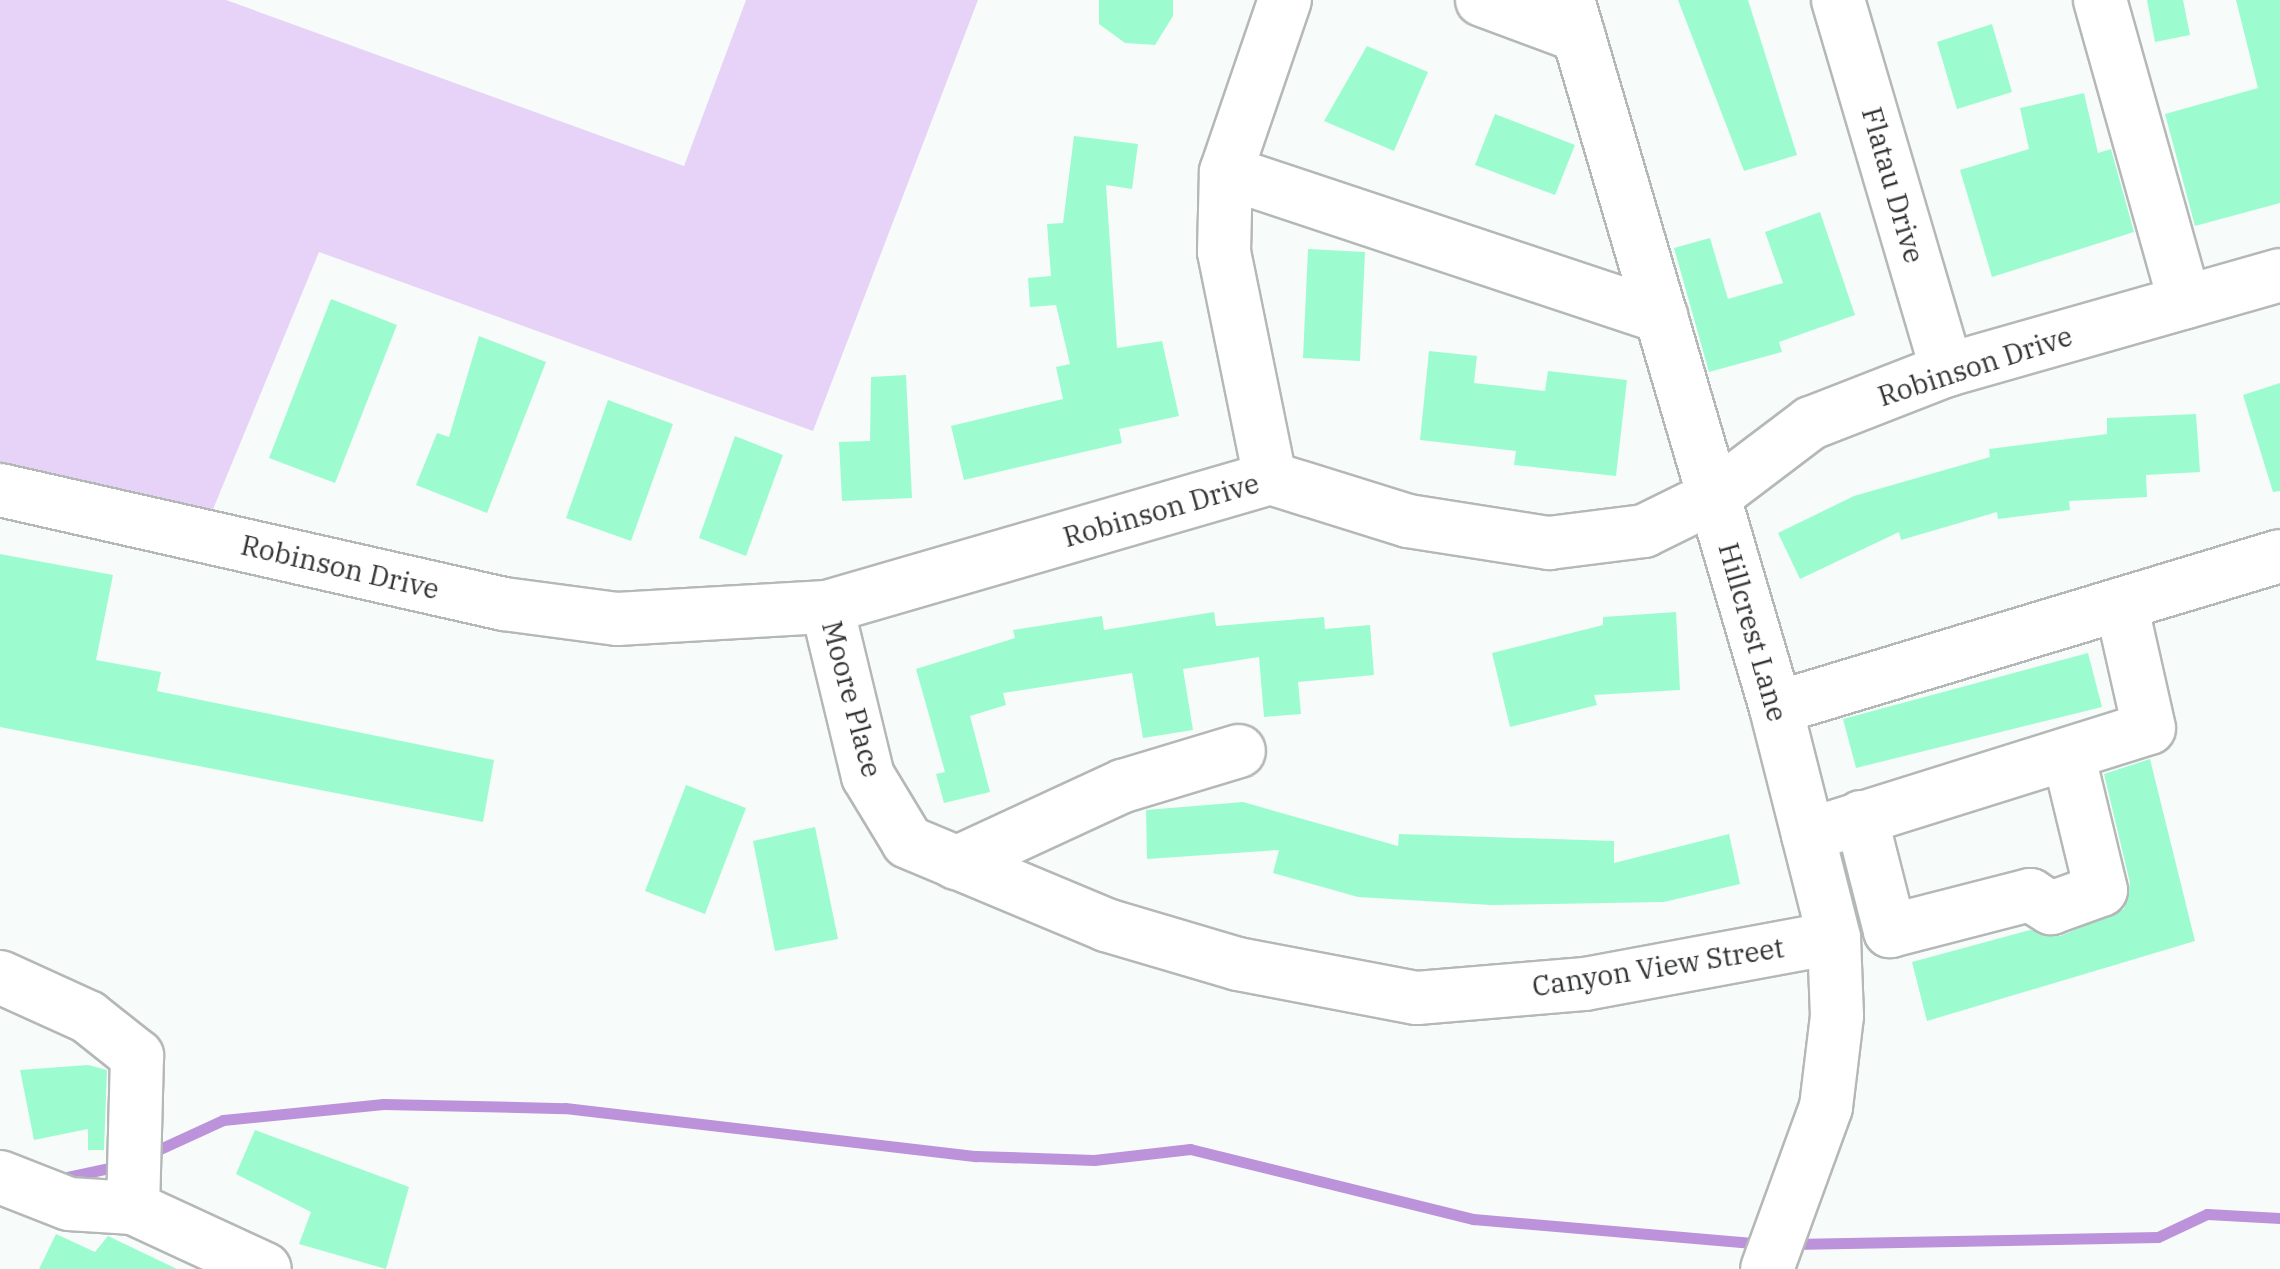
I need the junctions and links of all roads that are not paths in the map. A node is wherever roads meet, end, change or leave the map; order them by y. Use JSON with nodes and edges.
{"nodes":[{"id":1,"x":1285,"y":0,"type":"edge"},
{"id":2,"x":1482,"y":0,"type":"edge"},
{"id":3,"x":1838,"y":0,"type":"edge"},
{"id":4,"x":2100,"y":0,"type":"edge"},
{"id":5,"x":1574,"y":18,"type":"edge"},
{"id":6,"x":1226,"y":172,"type":"junction"},
{"id":7,"x":2280,"y":275,"type":"edge"},
{"id":8,"x":2185,"y":302,"type":"junction"},
{"id":9,"x":1661,"y":317,"type":"junction"},
{"id":10,"x":1947,"y":370,"type":"junction"},
{"id":11,"x":1270,"y":478,"type":"junction"},
{"id":12,"x":0,"y":490,"type":"edge"},
{"id":13,"x":1714,"y":497,"type":"junction"},
{"id":14,"x":2280,"y":556,"type":"edge"},
{"id":15,"x":2121,"y":604,"type":"junction"},
{"id":16,"x":827,"y":607,"type":"junction"},
{"id":17,"x":1776,"y":708,"type":"junction"},
{"id":18,"x":1239,"y":751,"type":"dead end"},
{"id":19,"x":2068,"y":754,"type":"junction"},
{"id":20,"x":1861,"y":817,"type":"junction"},
{"id":21,"x":1808,"y":835,"type":"junction"},
{"id":22,"x":908,"y":842,"type":"joint"},
{"id":23,"x":956,"y":863,"type":"junction"},
{"id":24,"x":1834,"y":938,"type":"junction"},
{"id":25,"x":0,"y":977,"type":"edge"},
{"id":26,"x":0,"y":1177,"type":"edge"},
{"id":27,"x":133,"y":1208,"type":"junction"},
{"id":28,"x":266,"y":1269,"type":"edge"},
{"id":29,"x":1767,"y":1269,"type":"edge"}],
"edges":[{"from":1,"to":6,"type":"street"},
{"from":2,"to":5,"type":"street"},
{"from":3,"to":10,"type":"street","name":"Flatau Drive"},
{"from":4,"to":8,"type":"street"},
{"from":5,"to":9,"type":"street","name":"Hillcrest Lane"},
{"from":6,"to":9,"type":"street"},
{"from":6,"to":11,"type":"street"},
{"from":7,"to":8,"type":"street","name":"Robinson Drive"},
{"from":8,"to":10,"type":"street","name":"Robinson Drive"},
{"from":9,"to":13,"type":"street","name":"Hillcrest Lane"},
{"from":10,"to":13,"type":"street","name":"Robinson Drive"},
{"from":11,"to":13,"type":"street","name":"Robinson Drive"},
{"from":11,"to":16,"type":"street","name":"Robinson Drive"},
{"from":12,"to":16,"type":"street","name":"Robinson Drive"},
{"from":13,"to":17,"type":"street","name":"Hillcrest Lane"},
{"from":14,"to":15,"type":"street"},
{"from":15,"to":17,"type":"street"},
{"from":15,"to":19,"type":"street"},
{"from":16,"to":22,"type":"street","name":"Moore Place"},
{"from":17,"to":21,"type":"street","name":"Hillcrest Lane"},
{"from":18,"to":23,"type":"street"},
{"from":19,"to":20,"type":"street"},
{"from":19,"to":20,"type":"street"},
{"from":20,"to":21,"type":"street"},
{"from":21,"to":24,"type":"street","name":"Hillcrest Lane"},
{"from":22,"to":23,"type":"street","name":"Canyon View Street"},
{"from":23,"to":24,"type":"street","name":"Canyon View Street"},
{"from":24,"to":29,"type":"street","name":"Hillcrest Lane"},
{"from":25,"to":27,"type":"street"},
{"from":26,"to":27,"type":"street"},
{"from":27,"to":28,"type":"street"}]}
